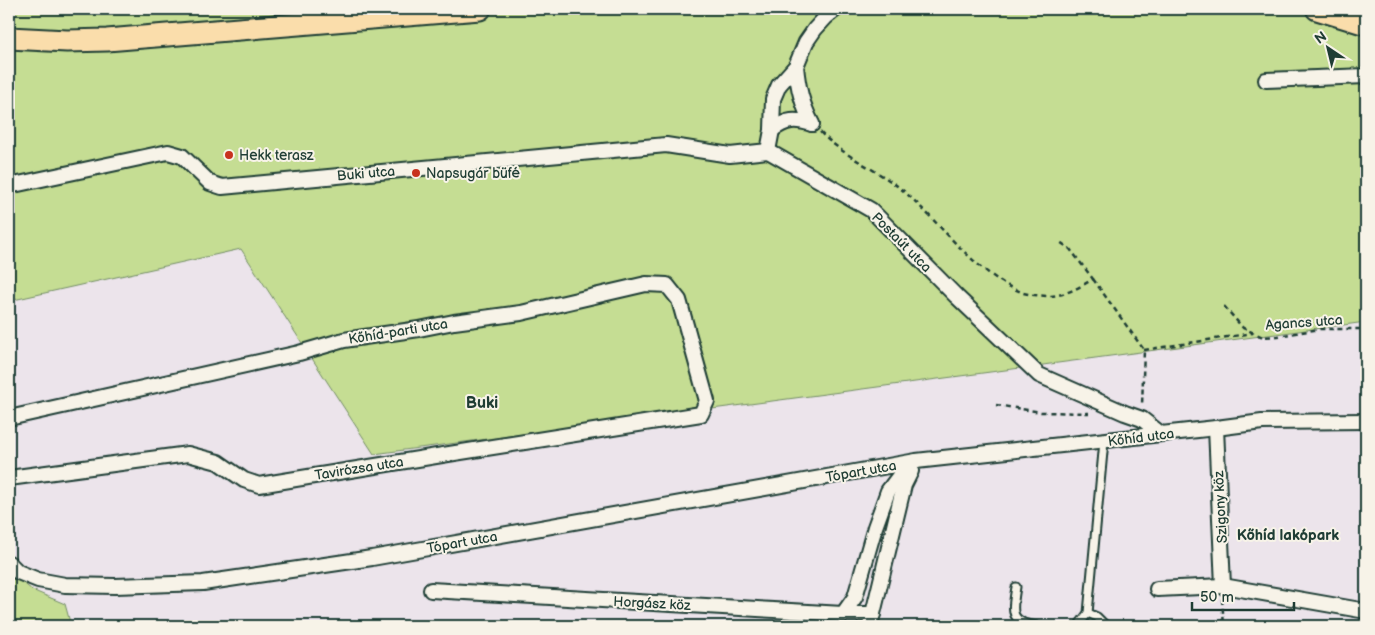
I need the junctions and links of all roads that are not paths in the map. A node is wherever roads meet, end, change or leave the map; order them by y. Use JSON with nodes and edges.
{"nodes":[{"id":1,"x":480,"y":9,"type":"edge"},
{"id":2,"x":836,"y":9,"type":"edge"},
{"id":3,"x":1317,"y":9,"type":"edge"},
{"id":4,"x":1366,"y":24,"type":"edge"},
{"id":5,"x":9,"y":38,"type":"edge"},
{"id":6,"x":796,"y":66,"type":"junction"},
{"id":7,"x":1366,"y":76,"type":"edge"},
{"id":8,"x":1266,"y":80,"type":"dead end"},
{"id":9,"x":772,"y":130,"type":"junction"},
{"id":10,"x":768,"y":151,"type":"junction"},
{"id":11,"x":9,"y":186,"type":"edge"},
{"id":12,"x":707,"y":401,"type":"joint"},
{"id":13,"x":9,"y":418,"type":"edge"},
{"id":14,"x":1366,"y":421,"type":"edge"},
{"id":15,"x":1216,"y":428,"type":"junction"},
{"id":16,"x":1161,"y":434,"type":"junction"},
{"id":17,"x":1104,"y":441,"type":"junction"},
{"id":18,"x":916,"y":461,"type":"junction"},
{"id":19,"x":9,"y":478,"type":"edge"},
{"id":20,"x":9,"y":564,"type":"edge"},
{"id":21,"x":1223,"y":586,"type":"junction"},
{"id":22,"x":1016,"y":587,"type":"dead end"},
{"id":23,"x":1157,"y":589,"type":"dead end"},
{"id":24,"x":431,"y":590,"type":"dead end"},
{"id":25,"x":1366,"y":611,"type":"edge"},
{"id":26,"x":843,"y":614,"type":"junction"},
{"id":27,"x":1088,"y":614,"type":"junction"},
{"id":28,"x":872,"y":620,"type":"edge"},
{"id":29,"x":1037,"y":626,"type":"edge"},
{"id":30,"x":1078,"y":626,"type":"edge"},
{"id":31,"x":1106,"y":626,"type":"edge"}],
"edges":[{"from":1,"to":5,"type":"main road"},
{"from":2,"to":6,"type":"street"},
{"from":3,"to":4,"type":"main road"},
{"from":6,"to":9,"type":"street"},
{"from":6,"to":9,"type":"street"},
{"from":7,"to":8,"type":"street"},
{"from":9,"to":10,"type":"street"},
{"from":10,"to":11,"type":"street","name":"Buki utca"},
{"from":10,"to":16,"type":"street","name":"Postaút utca"},
{"from":12,"to":13,"type":"street","name":"Kőhíd-parti utca"},
{"from":12,"to":19,"type":"street","name":"Tavirózsa utca"},
{"from":14,"to":15,"type":"street","name":"Kőhíd utca"},
{"from":15,"to":16,"type":"street","name":"Kőhíd utca"},
{"from":15,"to":21,"type":"street","name":"Szigony köz"},
{"from":16,"to":17,"type":"street","name":"Kőhíd utca"},
{"from":17,"to":18,"type":"street","name":"Kőhíd utca"},
{"from":17,"to":27,"type":"lane"},
{"from":18,"to":20,"type":"street","name":"Tópart utca"},
{"from":18,"to":26,"type":"street"},
{"from":18,"to":28,"type":"street"},
{"from":21,"to":23,"type":"street"},
{"from":21,"to":25,"type":"street"},
{"from":22,"to":29,"type":"lane"},
{"from":24,"to":26,"type":"street","name":"Horgász köz"},
{"from":26,"to":28,"type":"street","name":"Horgász köz"},
{"from":27,"to":30,"type":"lane"},
{"from":27,"to":31,"type":"lane"}]}
